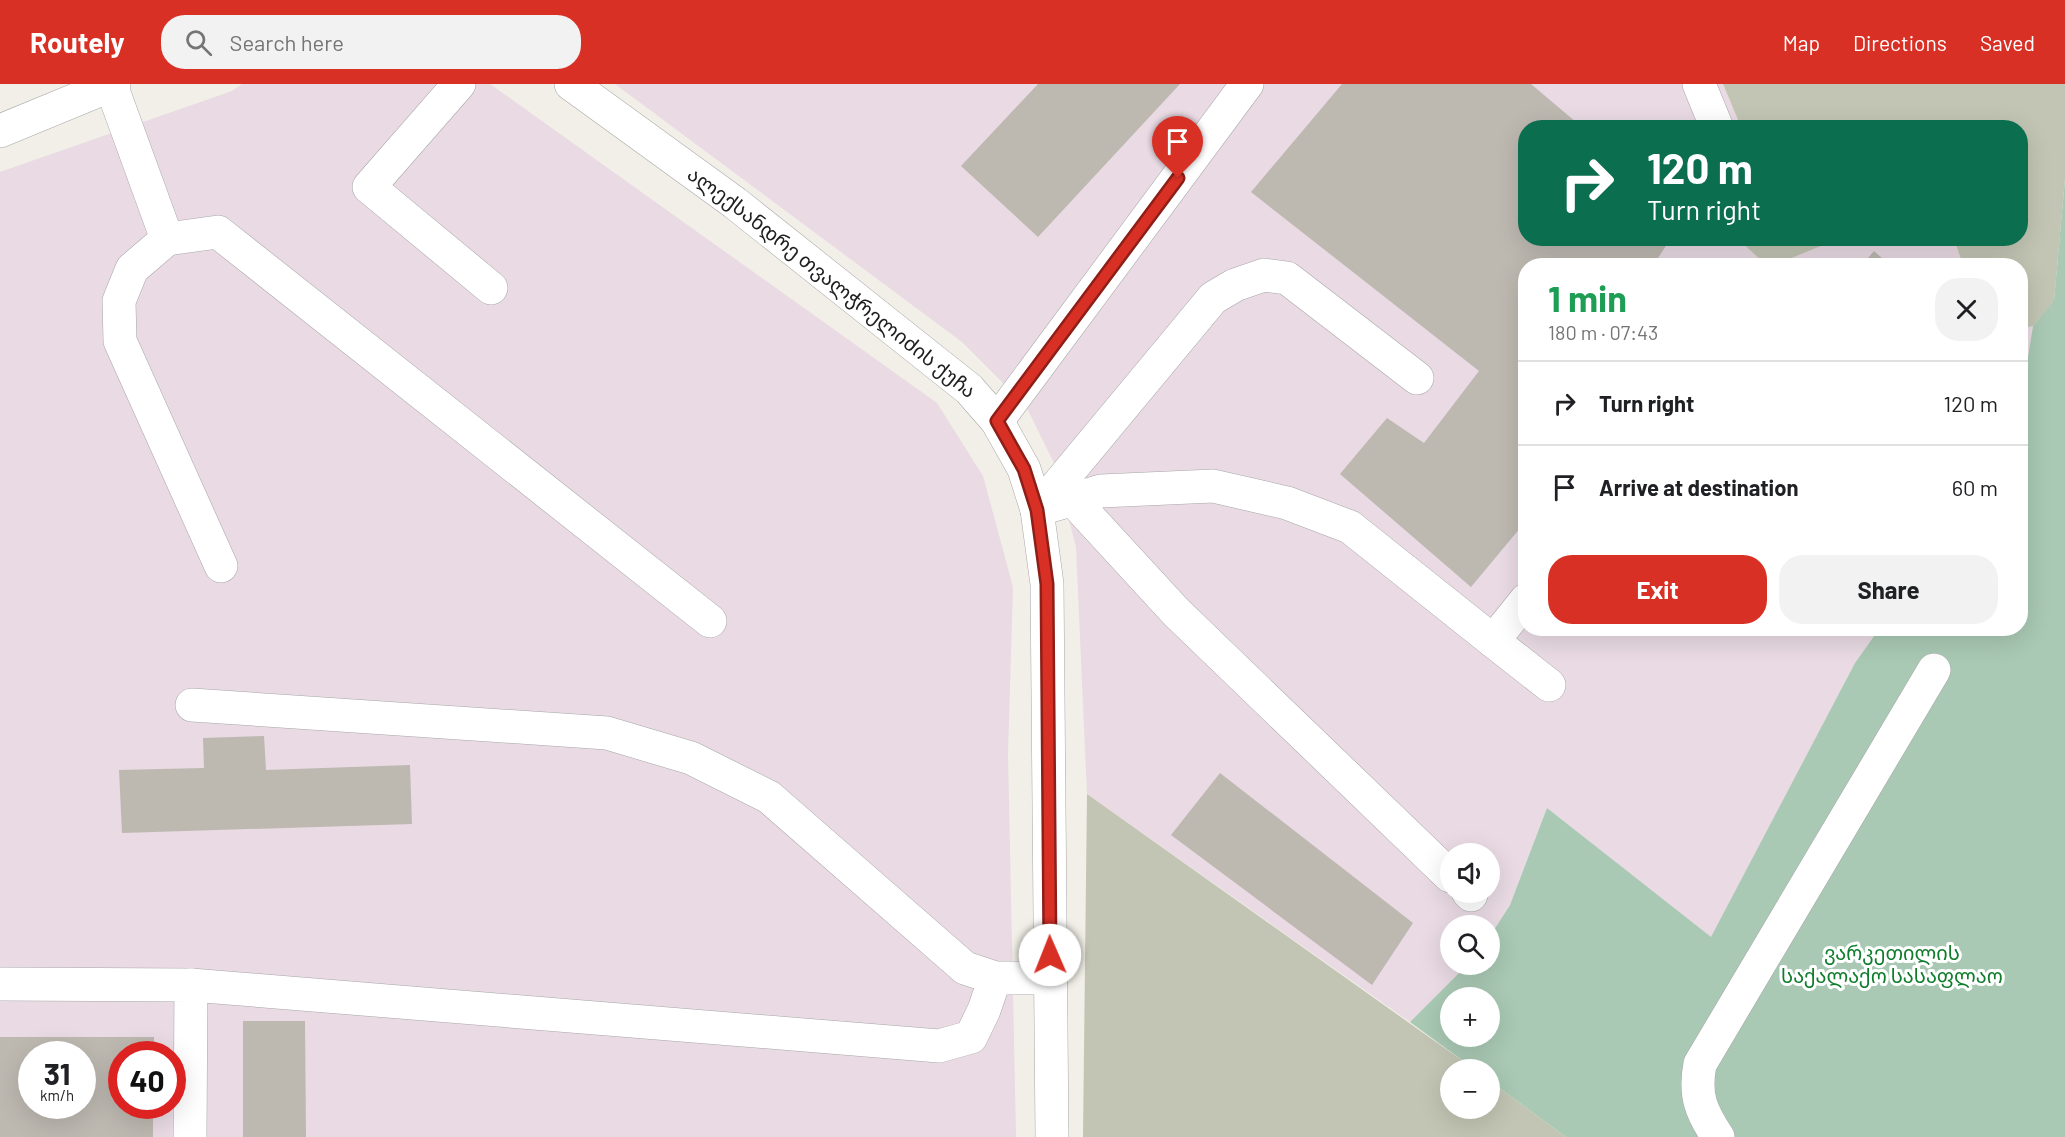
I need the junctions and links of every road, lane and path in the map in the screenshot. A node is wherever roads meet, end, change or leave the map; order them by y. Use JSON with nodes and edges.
{"nodes":[{"id":1,"x":459,"y":84,"type":"edge"},
{"id":2,"x":571,"y":84,"type":"edge"},
{"id":3,"x":1247,"y":84,"type":"edge"},
{"id":4,"x":1699,"y":84,"type":"edge"},
{"id":5,"x":112,"y":85,"type":"edge"},
{"id":6,"x":1714,"y":120,"type":"edge"},
{"id":7,"x":0,"y":131,"type":"edge"},
{"id":8,"x":167,"y":239,"type":"junction"},
{"id":9,"x":491,"y":288,"type":"dead end"},
{"id":10,"x":1417,"y":378,"type":"dead end"},
{"id":11,"x":997,"y":421,"type":"junction"},
{"id":12,"x":1073,"y":500,"type":"junction"},
{"id":13,"x":1037,"y":510,"type":"junction"},
{"id":14,"x":221,"y":566,"type":"dead end"},
{"id":15,"x":1518,"y":610,"type":"edge"},
{"id":16,"x":710,"y":621,"type":"dead end"},
{"id":17,"x":1493,"y":641,"type":"junction"},
{"id":18,"x":1934,"y":670,"type":"dead end"},
{"id":19,"x":1550,"y":685,"type":"dead end"},
{"id":20,"x":192,"y":705,"type":"dead end"},
{"id":21,"x":1440,"y":866,"type":"edge"},
{"id":22,"x":995,"y":978,"type":"junction"},
{"id":23,"x":1050,"y":978,"type":"junction"},
{"id":24,"x":0,"y":984,"type":"edge"},
{"id":25,"x":191,"y":985,"type":"junction"},
{"id":26,"x":190,"y":1137,"type":"edge"},
{"id":27,"x":1052,"y":1137,"type":"edge"},
{"id":28,"x":1718,"y":1137,"type":"edge"}],
"edges":[{"from":1,"to":9,"type":"street"},
{"from":2,"to":11,"type":"street","name":"ალექსანდრე თვალჭრელიძის ქუჩა"},
{"from":3,"to":11,"type":"street"},
{"from":4,"to":6,"type":"street"},
{"from":5,"to":7,"type":"street"},
{"from":5,"to":8,"type":"street"},
{"from":8,"to":14,"type":"street"},
{"from":8,"to":16,"type":"street"},
{"from":10,"to":13,"type":"street"},
{"from":11,"to":13,"type":"street","name":"ალექსანდრე თვალჭრელიძის ქუჩა"},
{"from":12,"to":13,"type":"street"},
{"from":12,"to":17,"type":"street"},
{"from":12,"to":21,"type":"street"},
{"from":13,"to":23,"type":"street","name":"ალექსანდრე თვალჭრელიძის ქუჩა"},
{"from":15,"to":17,"type":"street"},
{"from":17,"to":19,"type":"street"},
{"from":18,"to":28,"type":"street"},
{"from":20,"to":22,"type":"street"},
{"from":22,"to":23,"type":"street"},
{"from":22,"to":25,"type":"street"},
{"from":23,"to":27,"type":"street","name":"ალექსანდრე თვალჭრელიძის ქუჩა"},
{"from":24,"to":25,"type":"street"},
{"from":25,"to":26,"type":"street"}]}
